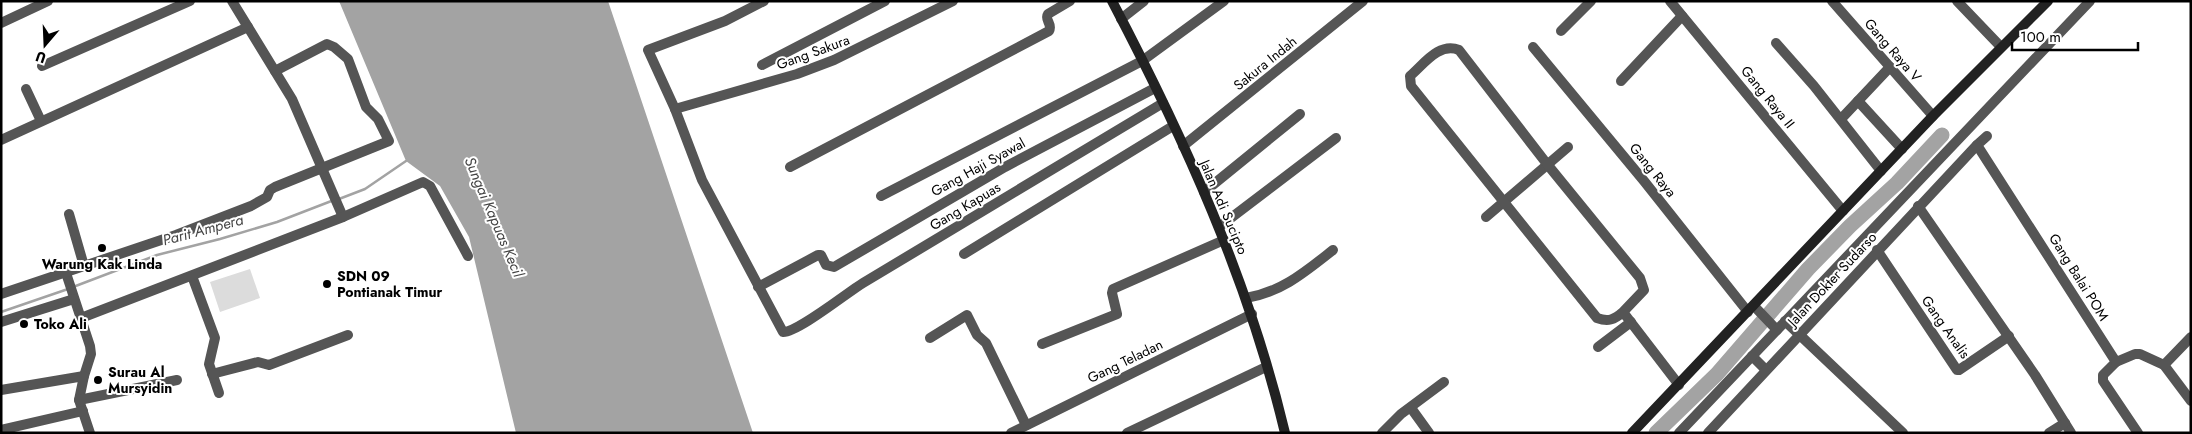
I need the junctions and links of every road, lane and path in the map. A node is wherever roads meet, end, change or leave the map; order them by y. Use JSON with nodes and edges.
{"nodes":[{"id":1,"x":48,"y":1,"type":"edge"},
{"id":2,"x":190,"y":1,"type":"edge"},
{"id":3,"x":232,"y":1,"type":"edge"},
{"id":4,"x":764,"y":1,"type":"edge"},
{"id":5,"x":884,"y":1,"type":"edge"},
{"id":6,"x":953,"y":1,"type":"edge"},
{"id":7,"x":1070,"y":1,"type":"edge"},
{"id":8,"x":1112,"y":1,"type":"edge"},
{"id":9,"x":1144,"y":1,"type":"edge"},
{"id":10,"x":1224,"y":1,"type":"edge"},
{"id":11,"x":1363,"y":1,"type":"edge"},
{"id":12,"x":1591,"y":1,"type":"edge"},
{"id":13,"x":1670,"y":1,"type":"edge"},
{"id":14,"x":1832,"y":1,"type":"edge"},
{"id":15,"x":1957,"y":1,"type":"edge"},
{"id":16,"x":2048,"y":1,"type":"edge"},
{"id":17,"x":2090,"y":1,"type":"edge"},
{"id":18,"x":1682,"y":16,"type":"junction"},
{"id":19,"x":1121,"y":19,"type":"junction"},
{"id":20,"x":1,"y":23,"type":"edge"},
{"id":21,"x":248,"y":27,"type":"junction"},
{"id":22,"x":1561,"y":31,"type":"dead end"},
{"id":23,"x":1776,"y":43,"type":"dead end"},
{"id":24,"x":1534,"y":47,"type":"dead end"},
{"id":25,"x":2001,"y":47,"type":"junction"},
{"id":26,"x":1142,"y":62,"type":"junction"},
{"id":27,"x":762,"y":65,"type":"dead end"},
{"id":28,"x":42,"y":66,"type":"dead end"},
{"id":29,"x":1890,"y":67,"type":"junction"},
{"id":30,"x":275,"y":71,"type":"junction"},
{"id":31,"x":1621,"y":81,"type":"dead end"},
{"id":32,"x":1155,"y":88,"type":"junction"},
{"id":33,"x":26,"y":89,"type":"dead end"},
{"id":34,"x":1858,"y":101,"type":"junction"},
{"id":35,"x":1163,"y":103,"type":"junction"},
{"id":36,"x":675,"y":109,"type":"junction"},
{"id":37,"x":1300,"y":114,"type":"dead end"},
{"id":38,"x":1933,"y":116,"type":"junction"},
{"id":39,"x":1841,"y":119,"type":"junction"},
{"id":40,"x":41,"y":121,"type":"junction"},
{"id":41,"x":1174,"y":126,"type":"junction"},
{"id":42,"x":1987,"y":136,"type":"dead end"},
{"id":43,"x":1336,"y":138,"type":"dead end"},
{"id":44,"x":1,"y":140,"type":"edge"},
{"id":45,"x":1977,"y":145,"type":"junction"},
{"id":46,"x":1183,"y":146,"type":"junction"},
{"id":47,"x":1568,"y":146,"type":"dead end"},
{"id":48,"x":1902,"y":149,"type":"junction"},
{"id":49,"x":1547,"y":164,"type":"junction"},
{"id":50,"x":790,"y":167,"type":"dead end"},
{"id":51,"x":322,"y":168,"type":"junction"},
{"id":52,"x":1881,"y":171,"type":"junction"},
{"id":53,"x":1204,"y":192,"type":"junction"},
{"id":54,"x":881,"y":196,"type":"dead end"},
{"id":55,"x":1503,"y":202,"type":"junction"},
{"id":56,"x":1918,"y":206,"type":"junction"},
{"id":57,"x":1843,"y":211,"type":"junction"},
{"id":58,"x":69,"y":214,"type":"dead end"},
{"id":59,"x":343,"y":217,"type":"junction"},
{"id":60,"x":1486,"y":217,"type":"dead end"},
{"id":61,"x":1219,"y":227,"type":"junction"},
{"id":62,"x":1224,"y":240,"type":"junction"},
{"id":63,"x":1333,"y":250,"type":"dead end"},
{"id":64,"x":1877,"y":250,"type":"junction"},
{"id":65,"x":964,"y":254,"type":"dead end"},
{"id":66,"x":468,"y":256,"type":"dead end"},
{"id":67,"x":84,"y":266,"type":"junction"},
{"id":68,"x":1831,"y":273,"type":"junction"},
{"id":69,"x":192,"y":276,"type":"junction"},
{"id":70,"x":68,"y":277,"type":"junction"},
{"id":71,"x":1844,"y":286,"type":"junction"},
{"id":72,"x":758,"y":287,"type":"junction"},
{"id":73,"x":1817,"y":288,"type":"junction"},
{"id":74,"x":1,"y":294,"type":"edge"},
{"id":75,"x":73,"y":296,"type":"junction"},
{"id":76,"x":1246,"y":298,"type":"junction"},
{"id":77,"x":1830,"y":301,"type":"junction"},
{"id":78,"x":1754,"y":311,"type":"junction"},
{"id":79,"x":1623,"y":312,"type":"junction"},
{"id":80,"x":1252,"y":314,"type":"junction"},
{"id":81,"x":82,"y":318,"type":"junction"},
{"id":82,"x":1785,"y":321,"type":"junction"},
{"id":83,"x":1,"y":322,"type":"edge"},
{"id":84,"x":1631,"y":322,"type":"junction"},
{"id":85,"x":1774,"y":326,"type":"junction"},
{"id":86,"x":1798,"y":335,"type":"junction"},
{"id":87,"x":348,"y":336,"type":"dead end"},
{"id":88,"x":2009,"y":336,"type":"junction"},
{"id":89,"x":2191,"y":337,"type":"edge"},
{"id":90,"x":930,"y":338,"type":"dead end"},
{"id":91,"x":1042,"y":344,"type":"dead end"},
{"id":92,"x":1598,"y":347,"type":"dead end"},
{"id":93,"x":1752,"y":356,"type":"junction"},
{"id":94,"x":2116,"y":362,"type":"junction"},
{"id":95,"x":2164,"y":365,"type":"junction"},
{"id":96,"x":1266,"y":367,"type":"junction"},
{"id":97,"x":1766,"y":370,"type":"junction"},
{"id":98,"x":212,"y":374,"type":"junction"},
{"id":99,"x":84,"y":376,"type":"junction"},
{"id":100,"x":177,"y":380,"type":"dead end"},
{"id":101,"x":1444,"y":382,"type":"dead end"},
{"id":102,"x":1679,"y":385,"type":"junction"},
{"id":103,"x":1,"y":390,"type":"edge"},
{"id":104,"x":218,"y":393,"type":"dead end"},
{"id":105,"x":79,"y":400,"type":"junction"},
{"id":106,"x":2191,"y":401,"type":"edge"},
{"id":107,"x":1411,"y":408,"type":"junction"},
{"id":108,"x":83,"y":411,"type":"junction"},
{"id":109,"x":2064,"y":423,"type":"junction"},
{"id":110,"x":1026,"y":425,"type":"junction"},
{"id":111,"x":1,"y":430,"type":"edge"},
{"id":112,"x":90,"y":433,"type":"edge"},
{"id":113,"x":1011,"y":433,"type":"edge"},
{"id":114,"x":1127,"y":433,"type":"edge"},
{"id":115,"x":1285,"y":433,"type":"edge"},
{"id":116,"x":1382,"y":433,"type":"edge"},
{"id":117,"x":1429,"y":433,"type":"edge"},
{"id":118,"x":1632,"y":433,"type":"edge"},
{"id":119,"x":1679,"y":433,"type":"edge"},
{"id":120,"x":1708,"y":433,"type":"edge"},
{"id":121,"x":1903,"y":433,"type":"edge"},
{"id":122,"x":2048,"y":433,"type":"edge"},
{"id":123,"x":2070,"y":433,"type":"edge"},
{"id":124,"x":2138,"y":433,"type":"edge"}],
"edges":[{"from":1,"to":20,"type":"street"},
{"from":2,"to":28,"type":"street"},
{"from":3,"to":21,"type":"street"},
{"from":4,"to":36,"type":"street"},
{"from":5,"to":27,"type":"street"},
{"from":6,"to":36,"type":"street","name":"Gang Sakura"},
{"from":7,"to":50,"type":"street"},
{"from":8,"to":19,"type":"street","name":"Jalan Adi Sucipto"},
{"from":9,"to":19,"type":"street"},
{"from":10,"to":26,"type":"street"},
{"from":11,"to":46,"type":"street","name":"Sakura Indah"},
{"from":12,"to":22,"type":"street"},
{"from":13,"to":18,"type":"street","name":"Gang Raya II"},
{"from":14,"to":29,"type":"street","name":"Gang Raya V"},
{"from":15,"to":25,"type":"street"},
{"from":16,"to":25,"type":"street"},
{"from":17,"to":68,"type":"street"},
{"from":18,"to":31,"type":"street"},
{"from":18,"to":57,"type":"street","name":"Gang Raya II"},
{"from":19,"to":26,"type":"street","name":"Jalan Adi Sucipto"},
{"from":21,"to":30,"type":"street"},
{"from":21,"to":40,"type":"street"},
{"from":23,"to":39,"type":"street"},
{"from":24,"to":78,"type":"street","name":"Gang Raya"},
{"from":25,"to":38,"type":"street"},
{"from":26,"to":32,"type":"street","name":"Jalan Adi Sucipto"},
{"from":26,"to":54,"type":"street"},
{"from":29,"to":34,"type":"street"},
{"from":29,"to":38,"type":"street","name":"Gang Raya V"},
{"from":30,"to":51,"type":"street"},
{"from":30,"to":51,"type":"street"},
{"from":32,"to":35,"type":"street","name":"Jalan Adi Sucipto"},
{"from":32,"to":72,"type":"street","name":"Gang Haji Syawal"},
{"from":33,"to":40,"type":"street"},
{"from":34,"to":39,"type":"street"},
{"from":34,"to":48,"type":"street"},
{"from":35,"to":41,"type":"street","name":"Jalan Adi Sucipto"},
{"from":35,"to":72,"type":"street","name":"Gang Kapuas"},
{"from":36,"to":72,"type":"street"},
{"from":37,"to":53,"type":"street"},
{"from":38,"to":48,"type":"street"},
{"from":39,"to":52,"type":"street"},
{"from":40,"to":44,"type":"street"},
{"from":41,"to":46,"type":"street","name":"Jalan Adi Sucipto"},
{"from":41,"to":65,"type":"street"},
{"from":42,"to":45,"type":"street"},
{"from":43,"to":61,"type":"street"},
{"from":45,"to":56,"type":"street","name":"Jalan Dokter Sudarso"},
{"from":45,"to":94,"type":"street","name":"Gang Balai POM"},
{"from":46,"to":53,"type":"street","name":"Jalan Adi Sucipto"},
{"from":47,"to":49,"type":"street"},
{"from":48,"to":52,"type":"street"},
{"from":49,"to":55,"type":"street"},
{"from":49,"to":55,"type":"street"},
{"from":49,"to":79,"type":"street"},
{"from":51,"to":59,"type":"street"},
{"from":51,"to":67,"type":"street"},
{"from":52,"to":57,"type":"street"},
{"from":53,"to":61,"type":"street","name":"Jalan Adi Sucipto"},
{"from":55,"to":60,"type":"street"},
{"from":55,"to":79,"type":"street"},
{"from":56,"to":64,"type":"street","name":"Jalan Dokter Sudarso"},
{"from":56,"to":88,"type":"street"},
{"from":57,"to":78,"type":"street"},
{"from":58,"to":67,"type":"street"},
{"from":59,"to":66,"type":"street"},
{"from":59,"to":69,"type":"street"},
{"from":61,"to":62,"type":"street","name":"Jalan Adi Sucipto"},
{"from":62,"to":76,"type":"street","name":"Jalan Adi Sucipto"},
{"from":62,"to":91,"type":"street"},
{"from":63,"to":76,"type":"street"},
{"from":64,"to":71,"type":"street","name":"Jalan Dokter Sudarso"},
{"from":64,"to":88,"type":"street","name":"Gang Analis"},
{"from":67,"to":70,"type":"street"},
{"from":68,"to":71,"type":"street"},
{"from":68,"to":73,"type":"street"},
{"from":69,"to":81,"type":"street"},
{"from":69,"to":98,"type":"street"},
{"from":70,"to":74,"type":"street"},
{"from":70,"to":75,"type":"street"},
{"from":71,"to":77,"type":"street","name":"Jalan Dokter Sudarso"},
{"from":73,"to":77,"type":"street"},
{"from":73,"to":82,"type":"street"},
{"from":75,"to":81,"type":"street"},
{"from":75,"to":83,"type":"street"},
{"from":76,"to":80,"type":"street","name":"Jalan Adi Sucipto"},
{"from":77,"to":86,"type":"street","name":"Jalan Dokter Sudarso"},
{"from":78,"to":85,"type":"street","name":"Gang Raya"},
{"from":78,"to":102,"type":"street"},
{"from":79,"to":84,"type":"street"},
{"from":80,"to":96,"type":"street","name":"Jalan Adi Sucipto"},
{"from":80,"to":110,"type":"street","name":"Gang Teladan"},
{"from":81,"to":99,"type":"street"},
{"from":82,"to":85,"type":"street"},
{"from":82,"to":86,"type":"street"},
{"from":84,"to":92,"type":"street"},
{"from":84,"to":102,"type":"street"},
{"from":85,"to":93,"type":"street"},
{"from":86,"to":97,"type":"street","name":"Jalan Dokter Sudarso"},
{"from":86,"to":121,"type":"street"},
{"from":87,"to":98,"type":"street"},
{"from":88,"to":109,"type":"street"},
{"from":89,"to":95,"type":"street"},
{"from":90,"to":110,"type":"street"},
{"from":93,"to":97,"type":"street"},
{"from":93,"to":119,"type":"street"},
{"from":94,"to":95,"type":"street"},
{"from":94,"to":124,"type":"street"},
{"from":95,"to":106,"type":"street"},
{"from":96,"to":114,"type":"street"},
{"from":96,"to":115,"type":"street","name":"Jalan Adi Sucipto"},
{"from":97,"to":120,"type":"street","name":"Jalan Dokter Sudarso"},
{"from":98,"to":104,"type":"street"},
{"from":99,"to":103,"type":"street"},
{"from":99,"to":105,"type":"street"},
{"from":100,"to":105,"type":"street"},
{"from":101,"to":107,"type":"street"},
{"from":102,"to":118,"type":"street"},
{"from":105,"to":108,"type":"street"},
{"from":107,"to":116,"type":"street"},
{"from":107,"to":117,"type":"street"},
{"from":108,"to":111,"type":"street"},
{"from":108,"to":112,"type":"street"},
{"from":109,"to":122,"type":"street"},
{"from":109,"to":123,"type":"street"},
{"from":110,"to":113,"type":"street","name":"Gang Teladan"}]}
